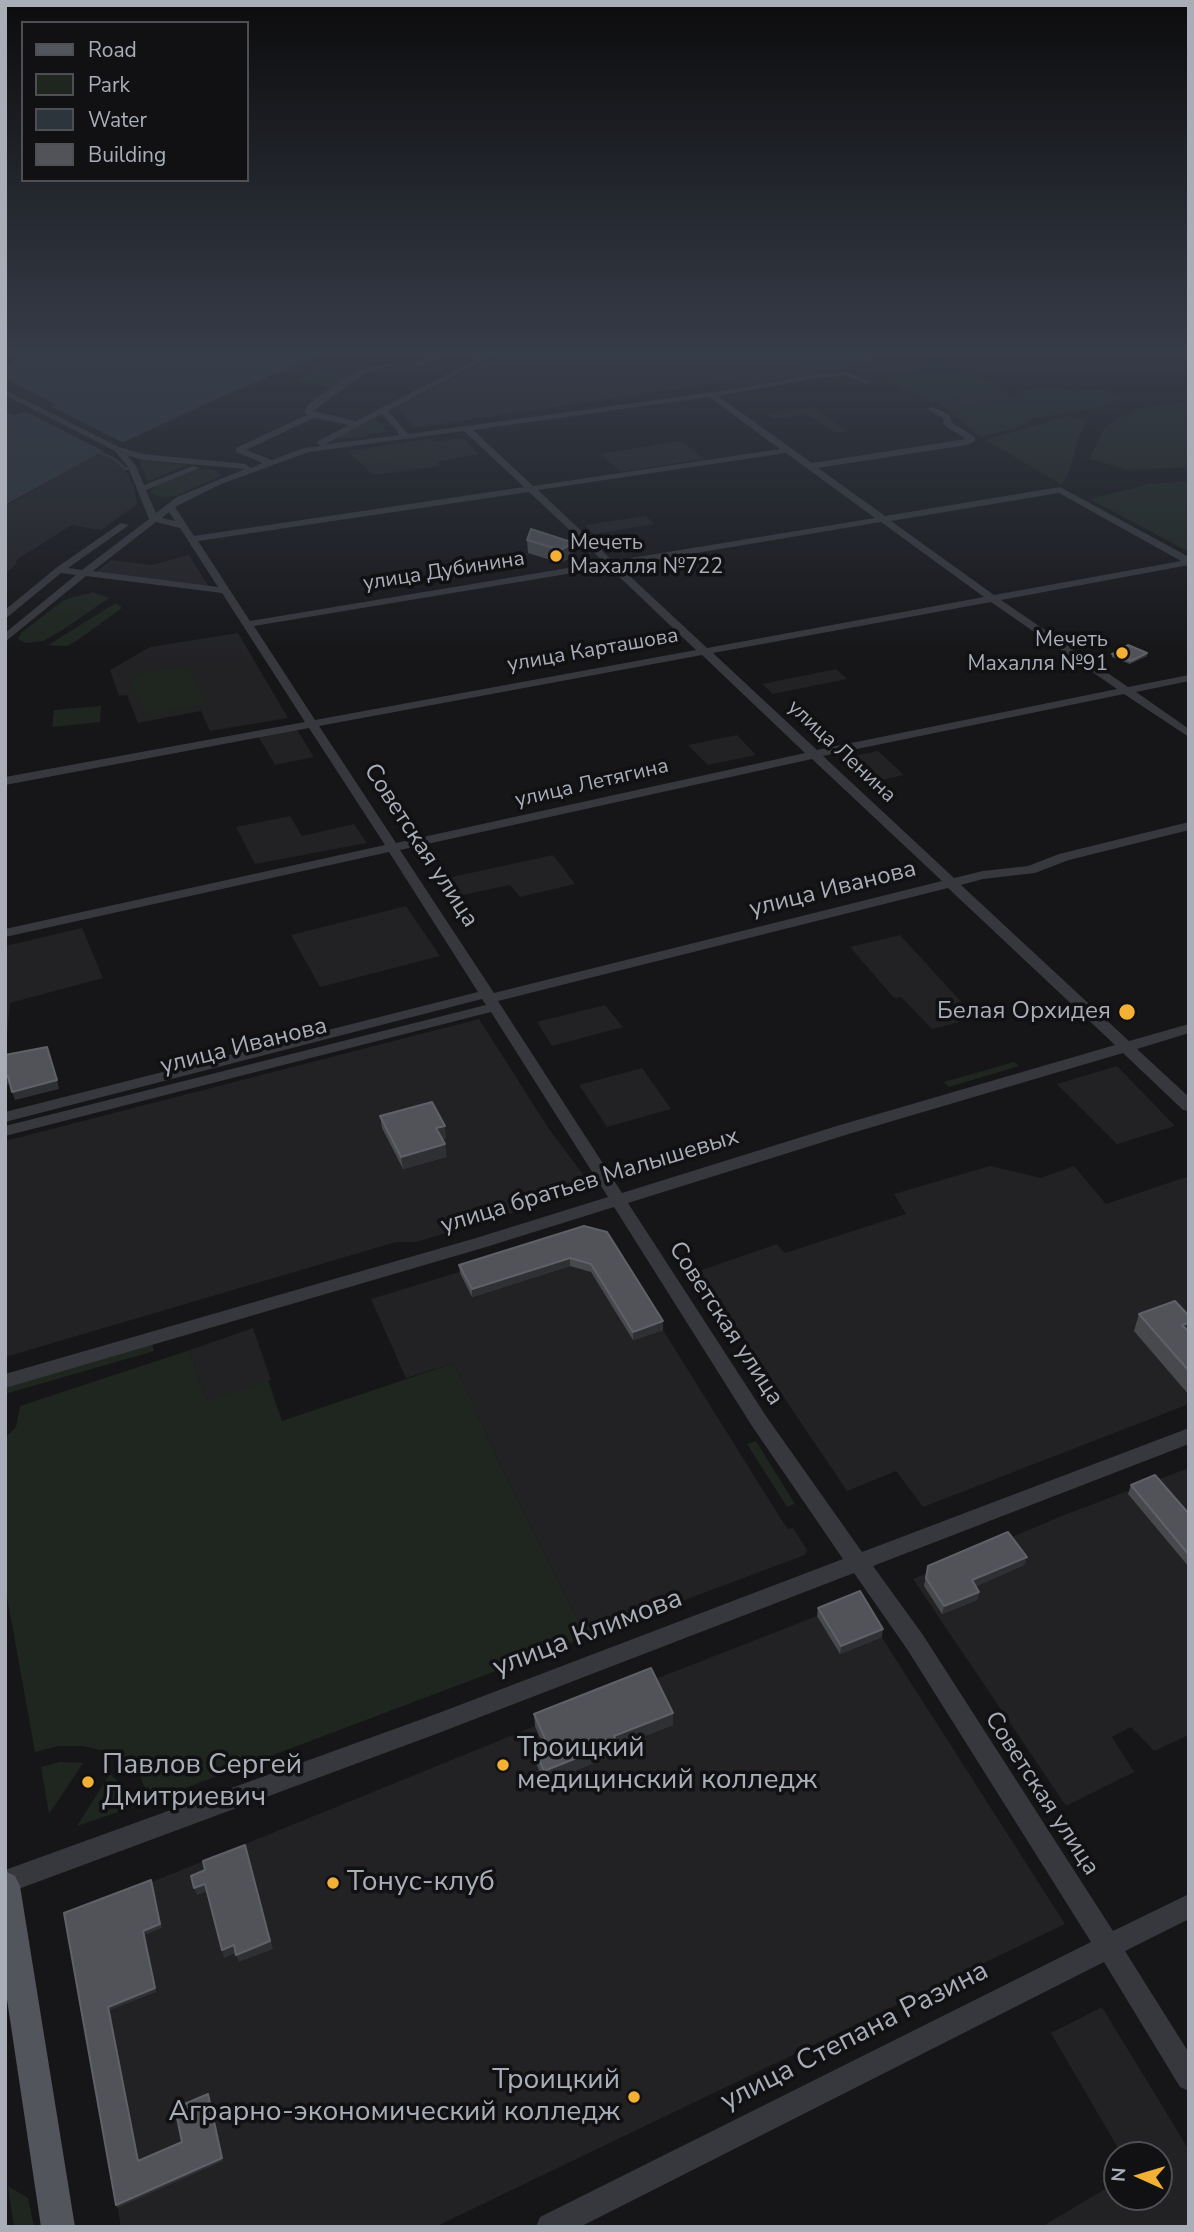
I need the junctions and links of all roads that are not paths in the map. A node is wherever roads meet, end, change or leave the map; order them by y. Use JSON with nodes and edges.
{"nodes":[{"id":1,"x":124,"y":457,"type":"edge"},
{"id":2,"x":147,"y":457,"type":"edge"},
{"id":3,"x":257,"y":457,"type":"edge"},
{"id":4,"x":288,"y":457,"type":"edge"},
{"id":5,"x":496,"y":457,"type":"edge"},
{"id":6,"x":743,"y":457,"type":"edge"},
{"id":7,"x":800,"y":457,"type":"edge"},
{"id":8,"x":869,"y":457,"type":"edge"},
{"id":9,"x":272,"y":463,"type":"junction"},
{"id":10,"x":207,"y":466,"type":"junction"},
{"id":11,"x":261,"y":466,"type":"junction"},
{"id":12,"x":812,"y":466,"type":"junction"},
{"id":13,"x":218,"y":482,"type":"junction"},
{"id":14,"x":530,"y":490,"type":"junction"},
{"id":15,"x":144,"y":491,"type":"junction"},
{"id":16,"x":163,"y":502,"type":"junction"},
{"id":17,"x":153,"y":518,"type":"junction"},
{"id":18,"x":884,"y":520,"type":"junction"},
{"id":19,"x":124,"y":525,"type":"dead end"},
{"id":20,"x":190,"y":533,"type":"junction"},
{"id":21,"x":1189,"y":561,"type":"edge"},
{"id":22,"x":612,"y":565,"type":"junction"},
{"id":23,"x":59,"y":570,"type":"junction"},
{"id":24,"x":84,"y":573,"type":"junction"},
{"id":25,"x":227,"y":591,"type":"junction"},
{"id":26,"x":992,"y":598,"type":"junction"},
{"id":27,"x":5,"y":616,"type":"edge"},
{"id":28,"x":248,"y":624,"type":"junction"},
{"id":29,"x":5,"y":639,"type":"edge"},
{"id":30,"x":704,"y":651,"type":"junction"},
{"id":31,"x":1189,"y":678,"type":"edge"},
{"id":32,"x":1124,"y":690,"type":"junction"},
{"id":33,"x":311,"y":723,"type":"junction"},
{"id":34,"x":1189,"y":734,"type":"edge"},
{"id":35,"x":815,"y":754,"type":"junction"},
{"id":36,"x":7,"y":780,"type":"edge"},
{"id":37,"x":1189,"y":826,"type":"edge"},
{"id":38,"x":393,"y":848,"type":"junction"},
{"id":39,"x":952,"y":883,"type":"junction"},
{"id":40,"x":5,"y":933,"type":"edge"},
{"id":41,"x":490,"y":1000,"type":"junction"},
{"id":42,"x":1189,"y":1028,"type":"edge"},
{"id":43,"x":1125,"y":1045,"type":"junction"},
{"id":44,"x":1189,"y":1106,"type":"edge"},
{"id":45,"x":5,"y":1117,"type":"edge"},
{"id":46,"x":5,"y":1131,"type":"edge"},
{"id":47,"x":617,"y":1200,"type":"junction"},
{"id":48,"x":5,"y":1381,"type":"edge"},
{"id":49,"x":1189,"y":1436,"type":"edge"},
{"id":50,"x":859,"y":1562,"type":"junction"},
{"id":51,"x":5,"y":1884,"type":"edge"},
{"id":52,"x":1189,"y":1906,"type":"edge"},
{"id":53,"x":1108,"y":1946,"type":"junction"},
{"id":54,"x":1189,"y":2078,"type":"edge"},
{"id":55,"x":58,"y":2227,"type":"edge"},
{"id":56,"x":550,"y":2227,"type":"edge"}],
"edges":[{"from":1,"to":15,"type":"street"},
{"from":2,"to":10,"type":"street"},
{"from":3,"to":9,"type":"street"},
{"from":4,"to":9,"type":"street"},
{"from":5,"to":14,"type":"street","name":"улица Ленина"},
{"from":6,"to":14,"type":"street"},
{"from":7,"to":12,"type":"street"},
{"from":8,"to":12,"type":"street"},
{"from":9,"to":11,"type":"street"},
{"from":10,"to":11,"type":"street"},
{"from":10,"to":13,"type":"street"},
{"from":10,"to":15,"type":"street"},
{"from":11,"to":13,"type":"street"},
{"from":12,"to":18,"type":"street"},
{"from":13,"to":16,"type":"street"},
{"from":14,"to":20,"type":"street"},
{"from":14,"to":22,"type":"street","name":"улица Ленина"},
{"from":15,"to":16,"type":"street"},
{"from":15,"to":17,"type":"street"},
{"from":16,"to":17,"type":"street"},
{"from":16,"to":20,"type":"street","name":"Советская улица"},
{"from":17,"to":20,"type":"street"},
{"from":17,"to":24,"type":"street"},
{"from":18,"to":21,"type":"street","name":"улица Дубинина"},
{"from":18,"to":22,"type":"street","name":"улица Дубинина"},
{"from":18,"to":26,"type":"street"},
{"from":19,"to":23,"type":"street"},
{"from":20,"to":25,"type":"street","name":"Советская улица"},
{"from":21,"to":26,"type":"street","name":"улица Карташова"},
{"from":22,"to":28,"type":"street","name":"улица Дубинина"},
{"from":22,"to":30,"type":"street","name":"улица Ленина"},
{"from":23,"to":24,"type":"street"},
{"from":23,"to":27,"type":"street"},
{"from":24,"to":25,"type":"street"},
{"from":24,"to":29,"type":"street"},
{"from":25,"to":28,"type":"street","name":"Советская улица"},
{"from":26,"to":30,"type":"street","name":"улица Карташова"},
{"from":26,"to":32,"type":"street"},
{"from":28,"to":33,"type":"street","name":"Советская улица"},
{"from":30,"to":33,"type":"street","name":"улица Карташова"},
{"from":30,"to":35,"type":"street","name":"улица Ленина"},
{"from":31,"to":32,"type":"street","name":"улица Летягина"},
{"from":32,"to":34,"type":"street"},
{"from":32,"to":35,"type":"street","name":"улица Летягина"},
{"from":33,"to":36,"type":"street","name":"улица Карташова"},
{"from":33,"to":38,"type":"street","name":"Советская улица"},
{"from":35,"to":38,"type":"street","name":"улица Летягина"},
{"from":35,"to":39,"type":"street","name":"улица Ленина"},
{"from":37,"to":39,"type":"street","name":"улица Иванова"},
{"from":38,"to":40,"type":"street","name":"улица Летягина"},
{"from":38,"to":41,"type":"street","name":"Советская улица"},
{"from":39,"to":41,"type":"street","name":"улица Иванова"},
{"from":39,"to":43,"type":"street","name":"улица Ленина"},
{"from":41,"to":45,"type":"street","name":"улица Иванова"},
{"from":41,"to":46,"type":"street","name":"улица Иванова"},
{"from":41,"to":47,"type":"street","name":"Советская улица"},
{"from":42,"to":43,"type":"street","name":"улица братьев Малышевых"},
{"from":43,"to":44,"type":"street","name":"улица Ленина"},
{"from":43,"to":47,"type":"street","name":"улица братьев Малышевых"},
{"from":47,"to":48,"type":"street","name":"улица братьев Малышевых"},
{"from":47,"to":50,"type":"street","name":"Советская улица"},
{"from":49,"to":50,"type":"street","name":"улица Климова"},
{"from":50,"to":51,"type":"street","name":"улица Климова"},
{"from":50,"to":53,"type":"street","name":"Советская улица"},
{"from":51,"to":55,"type":"main road"},
{"from":52,"to":53,"type":"street","name":"улица Степана Разина"},
{"from":53,"to":54,"type":"street","name":"Советская улица"},
{"from":53,"to":56,"type":"street","name":"улица Степана Разина"}]}
